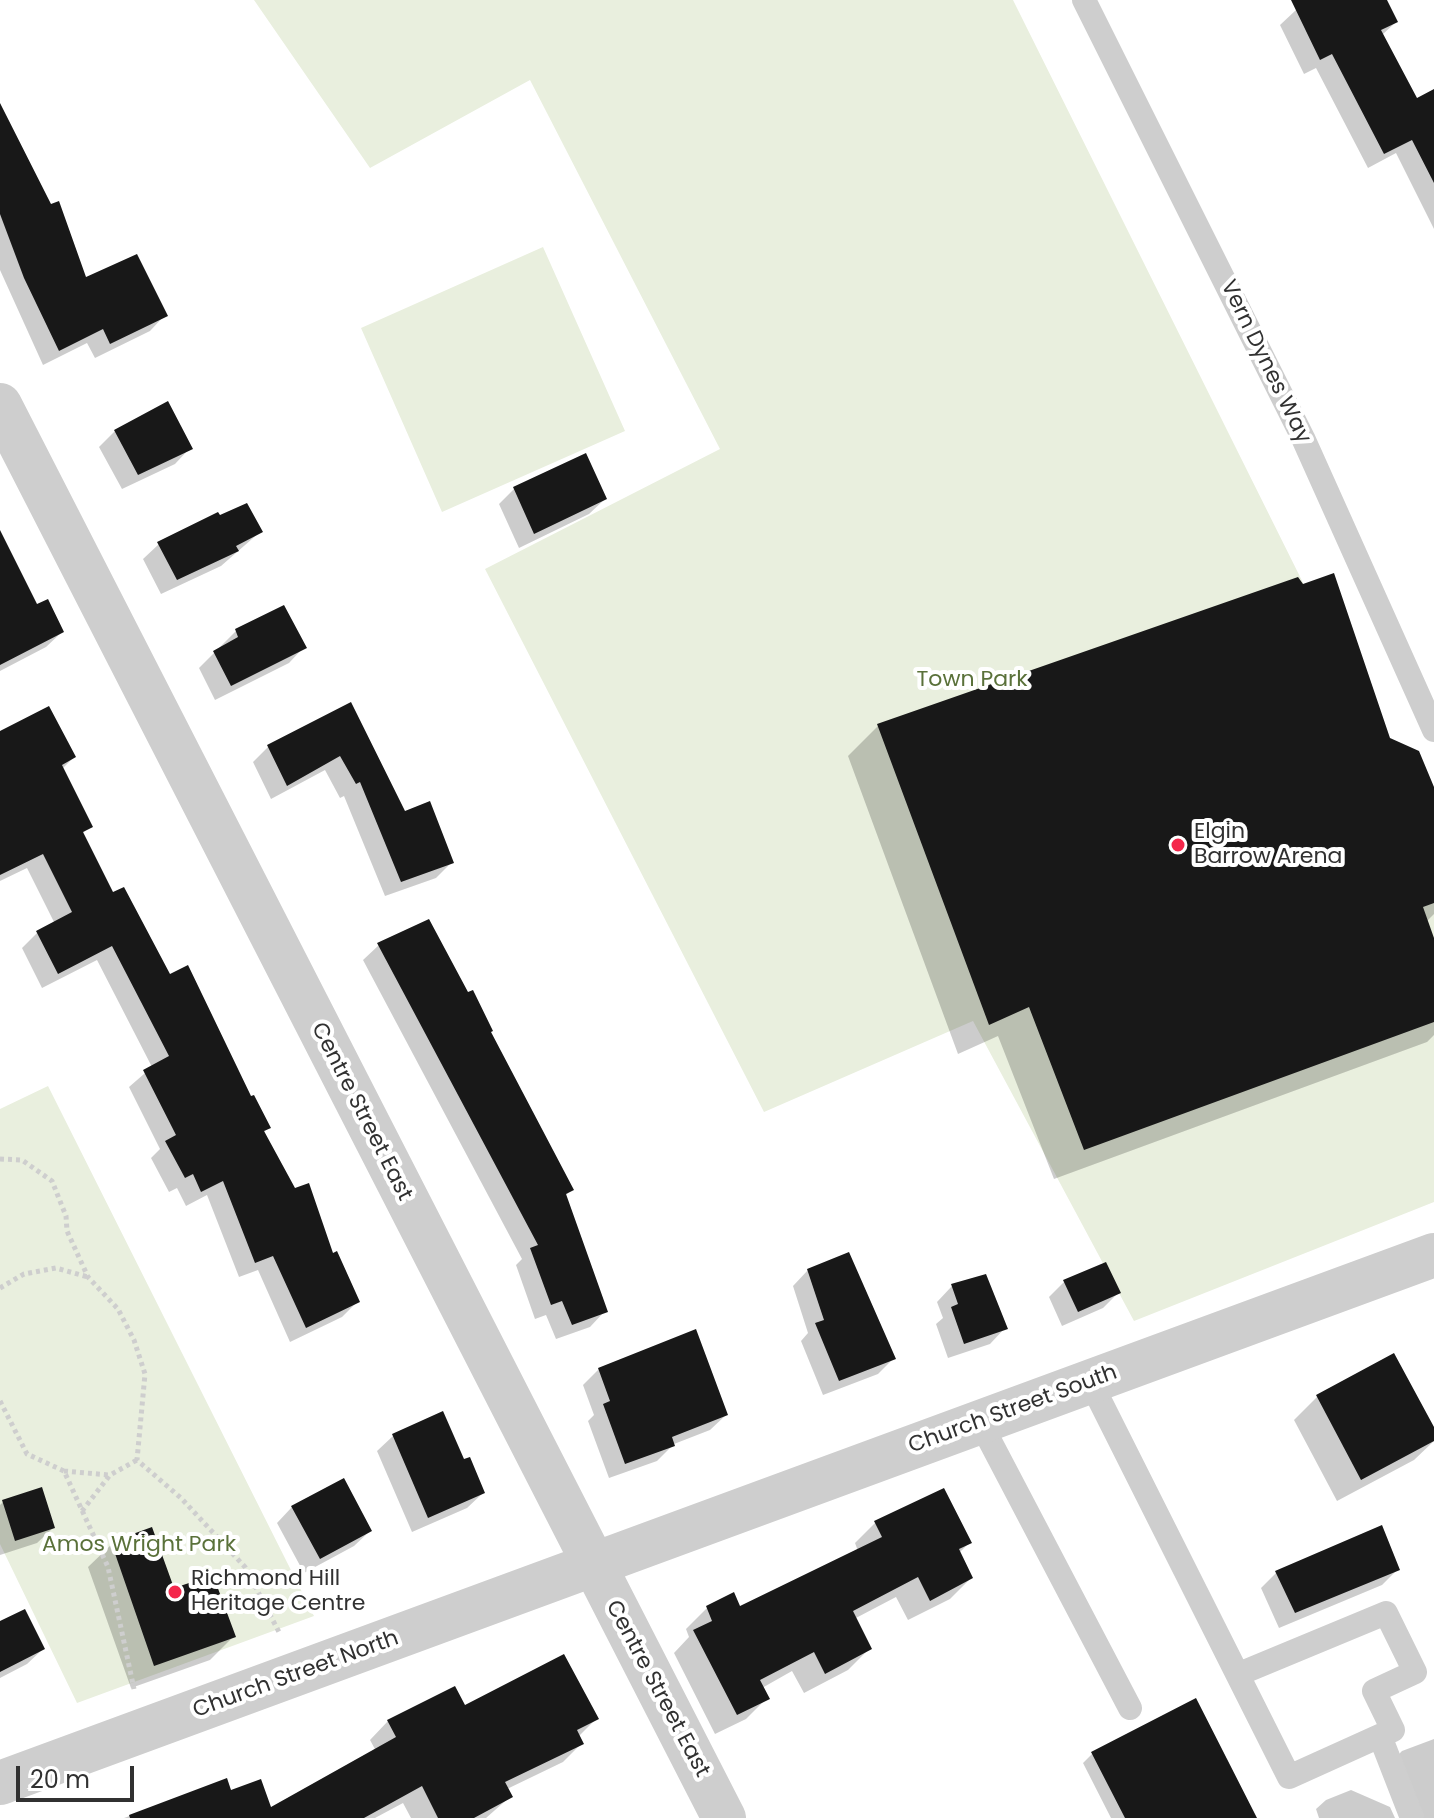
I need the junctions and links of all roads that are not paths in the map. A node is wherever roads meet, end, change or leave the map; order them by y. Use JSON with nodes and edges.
{"nodes":[{"id":1,"x":1084,"y":0,"type":"edge"},
{"id":2,"x":0,"y":405,"type":"edge"},
{"id":3,"x":1434,"y":730,"type":"edge"},
{"id":4,"x":1434,"y":1255,"type":"edge"},
{"id":5,"x":1090,"y":1381,"type":"junction"},
{"id":6,"x":980,"y":1422,"type":"junction"},
{"id":7,"x":593,"y":1566,"type":"junction"},
{"id":8,"x":1239,"y":1674,"type":"junction"},
{"id":9,"x":1130,"y":1708,"type":"dead end"},
{"id":10,"x":1380,"y":1736,"type":"junction"},
{"id":11,"x":0,"y":1783,"type":"edge"},
{"id":12,"x":724,"y":1818,"type":"edge"},
{"id":13,"x":1412,"y":1818,"type":"edge"}],
"edges":[{"from":1,"to":3,"type":"lane","name":"Vern Dynes Way"},
{"from":2,"to":7,"type":"street","name":"Centre Street East"},
{"from":4,"to":5,"type":"street","name":"Church Street South"},
{"from":5,"to":6,"type":"street","name":"Church Street South"},
{"from":5,"to":8,"type":"lane"},
{"from":6,"to":7,"type":"street","name":"Church Street South"},
{"from":6,"to":9,"type":"lane"},
{"from":7,"to":11,"type":"street","name":"Church Street North"},
{"from":7,"to":12,"type":"street","name":"Centre Street East"},
{"from":8,"to":10,"type":"lane"},
{"from":8,"to":10,"type":"lane"},
{"from":10,"to":13,"type":"lane"}]}
